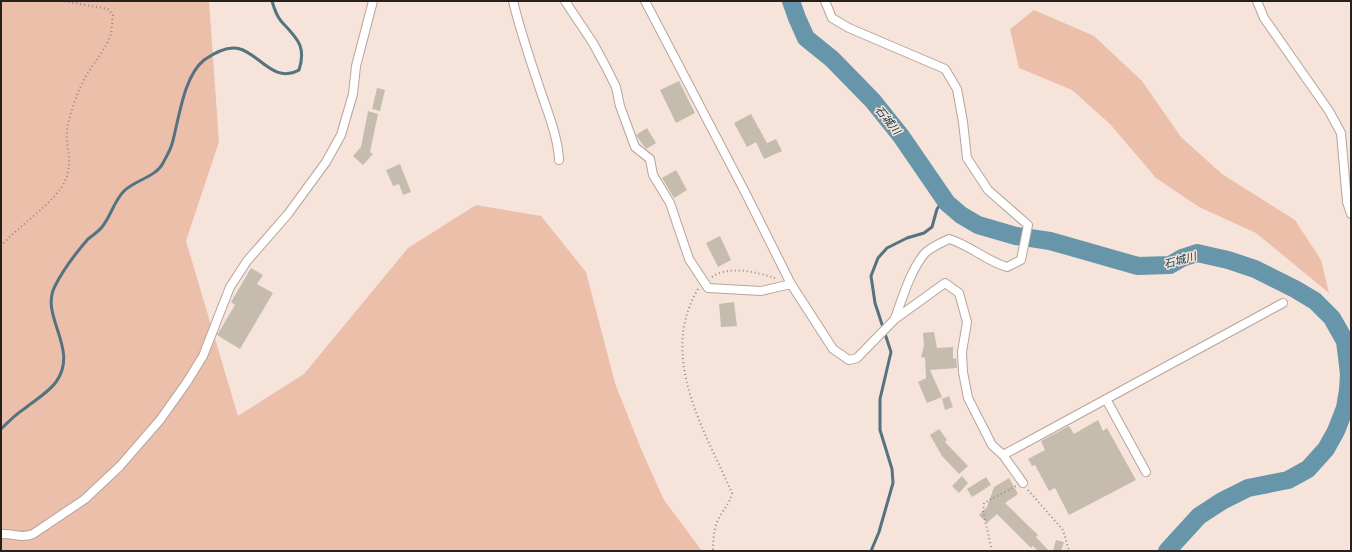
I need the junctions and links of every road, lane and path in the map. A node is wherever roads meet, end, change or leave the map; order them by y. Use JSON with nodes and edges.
{"nodes":[{"id":1,"x":63,"y":1,"type":"edge"},
{"id":2,"x":373,"y":1,"type":"edge"},
{"id":3,"x":513,"y":1,"type":"edge"},
{"id":4,"x":565,"y":1,"type":"edge"},
{"id":5,"x":645,"y":1,"type":"edge"},
{"id":6,"x":825,"y":1,"type":"edge"},
{"id":7,"x":1257,"y":1,"type":"edge"},
{"id":8,"x":570,"y":5,"type":"edge"},
{"id":9,"x":559,"y":160,"type":"dead end"},
{"id":10,"x":1351,"y":214,"type":"edge"},
{"id":11,"x":1,"y":246,"type":"edge"},
{"id":12,"x":703,"y":283,"type":"junction"},
{"id":13,"x":791,"y":284,"type":"junction"},
{"id":14,"x":1283,"y":303,"type":"dead end"},
{"id":15,"x":895,"y":319,"type":"junction"},
{"id":16,"x":1106,"y":398,"type":"junction"},
{"id":17,"x":1003,"y":455,"type":"junction"},
{"id":18,"x":1146,"y":472,"type":"dead end"},
{"id":19,"x":1023,"y":483,"type":"junction"},
{"id":20,"x":1,"y":534,"type":"edge"},
{"id":21,"x":713,"y":551,"type":"edge"},
{"id":22,"x":992,"y":551,"type":"edge"},
{"id":23,"x":1069,"y":551,"type":"edge"}],
"edges":[{"from":1,"to":11,"type":"path"},
{"from":2,"to":20,"type":"street"},
{"from":3,"to":9,"type":"street"},
{"from":4,"to":8,"type":"street"},
{"from":5,"to":13,"type":"street"},
{"from":6,"to":15,"type":"street"},
{"from":7,"to":10,"type":"street"},
{"from":8,"to":12,"type":"street"},
{"from":12,"to":13,"type":"street"},
{"from":12,"to":13,"type":"path"},
{"from":12,"to":21,"type":"path"},
{"from":13,"to":15,"type":"street"},
{"from":14,"to":16,"type":"street"},
{"from":15,"to":17,"type":"street"},
{"from":16,"to":17,"type":"street"},
{"from":16,"to":18,"type":"street"},
{"from":17,"to":19,"type":"street"},
{"from":19,"to":22,"type":"path"},
{"from":19,"to":23,"type":"path"}]}
